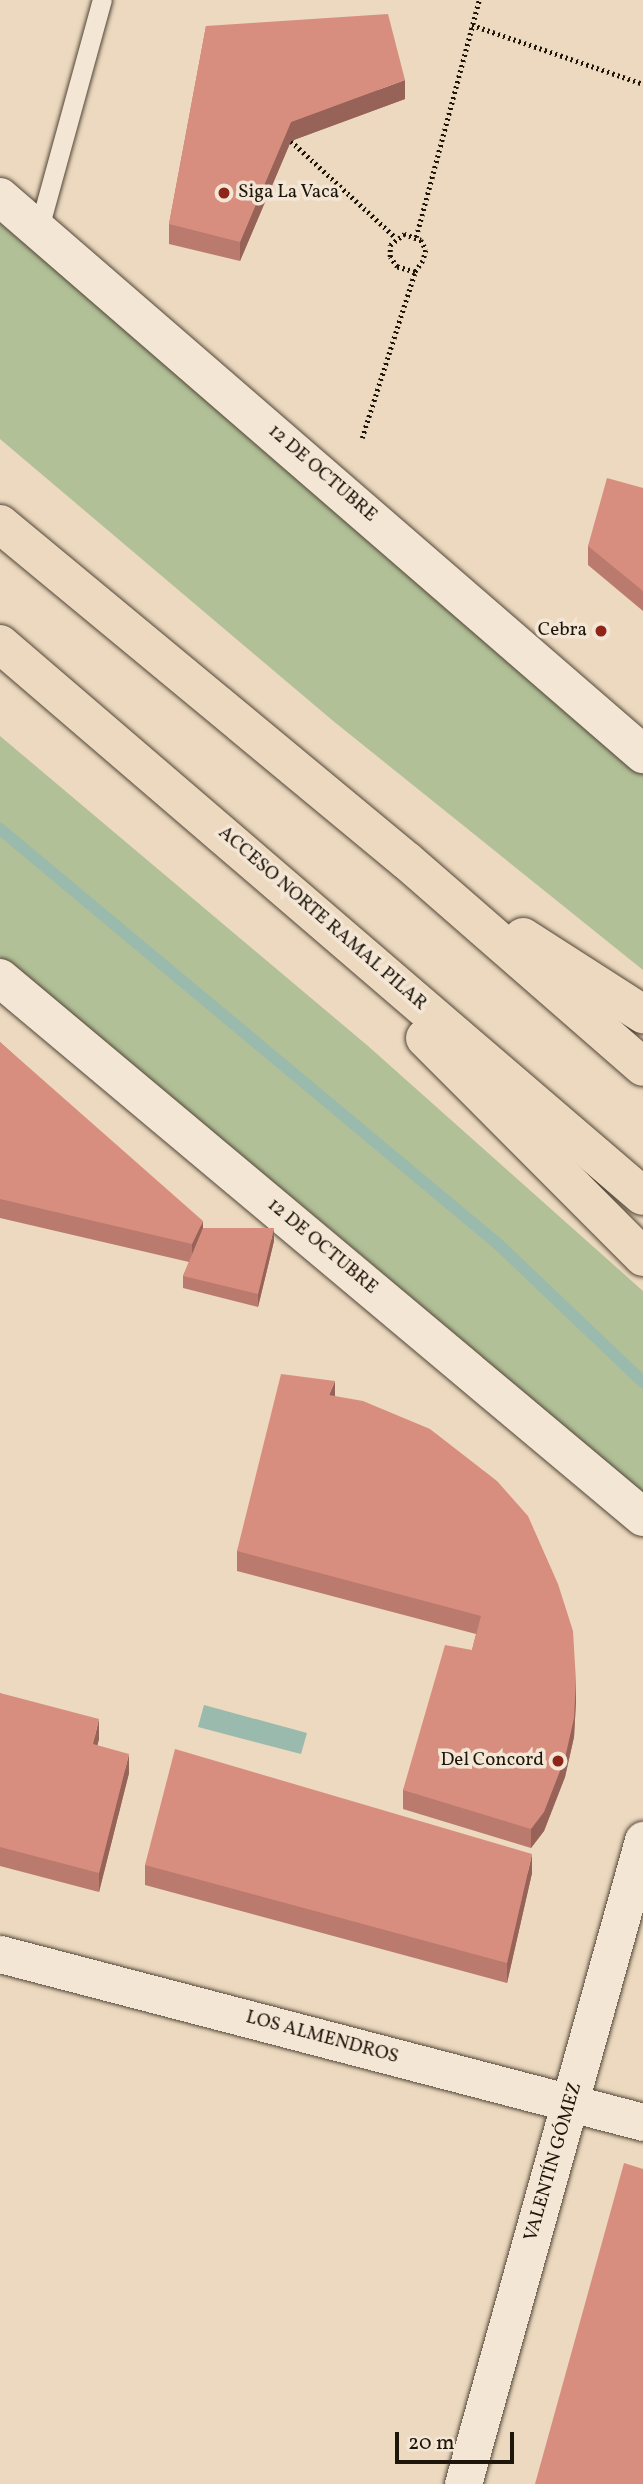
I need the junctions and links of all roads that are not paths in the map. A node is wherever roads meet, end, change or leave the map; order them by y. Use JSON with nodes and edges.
{"nodes":[{"id":1,"x":102,"y":0,"type":"edge"},
{"id":2,"x":0,"y":197,"type":"edge"},
{"id":3,"x":39,"y":228,"type":"junction"},
{"id":4,"x":0,"y":524,"type":"edge"},
{"id":5,"x":0,"y":644,"type":"edge"},
{"id":6,"x":643,"y":754,"type":"edge"},
{"id":7,"x":209,"y":821,"type":"junction"},
{"id":8,"x":407,"y":861,"type":"junction"},
{"id":9,"x":0,"y":978,"type":"edge"},
{"id":10,"x":643,"y":1014,"type":"edge"},
{"id":11,"x":643,"y":1067,"type":"edge"},
{"id":12,"x":643,"y":1196,"type":"edge"},
{"id":13,"x":643,"y":1257,"type":"edge"},
{"id":14,"x":643,"y":1517,"type":"edge"},
{"id":15,"x":643,"y":1840,"type":"edge"},
{"id":16,"x":0,"y":1954,"type":"edge"},
{"id":17,"x":570,"y":2102,"type":"junction"},
{"id":18,"x":643,"y":2122,"type":"edge"},
{"id":19,"x":463,"y":2484,"type":"edge"}],
"edges":[{"from":1,"to":3,"type":"lane"},
{"from":2,"to":3,"type":"street","name":"12 DE OCTUBRE"},
{"from":3,"to":6,"type":"street","name":"12 DE OCTUBRE"},
{"from":4,"to":8,"type":"highway"},
{"from":5,"to":7,"type":"highway","name":"ACCESO NORTE RAMAL PILAR"},
{"from":7,"to":12,"type":"highway","name":"ACCESO NORTE RAMAL PILAR"},
{"from":7,"to":13,"type":"highway"},
{"from":8,"to":10,"type":"highway"},
{"from":8,"to":11,"type":"highway"},
{"from":9,"to":14,"type":"street","name":"12 DE OCTUBRE"},
{"from":15,"to":17,"type":"street","name":"VALENTÍN GÓMEZ"},
{"from":16,"to":17,"type":"street","name":"LOS ALMENDROS"},
{"from":17,"to":18,"type":"street","name":"LOS ALMENDROS"},
{"from":17,"to":19,"type":"street","name":"VALENTÍN GÓMEZ"}]}
